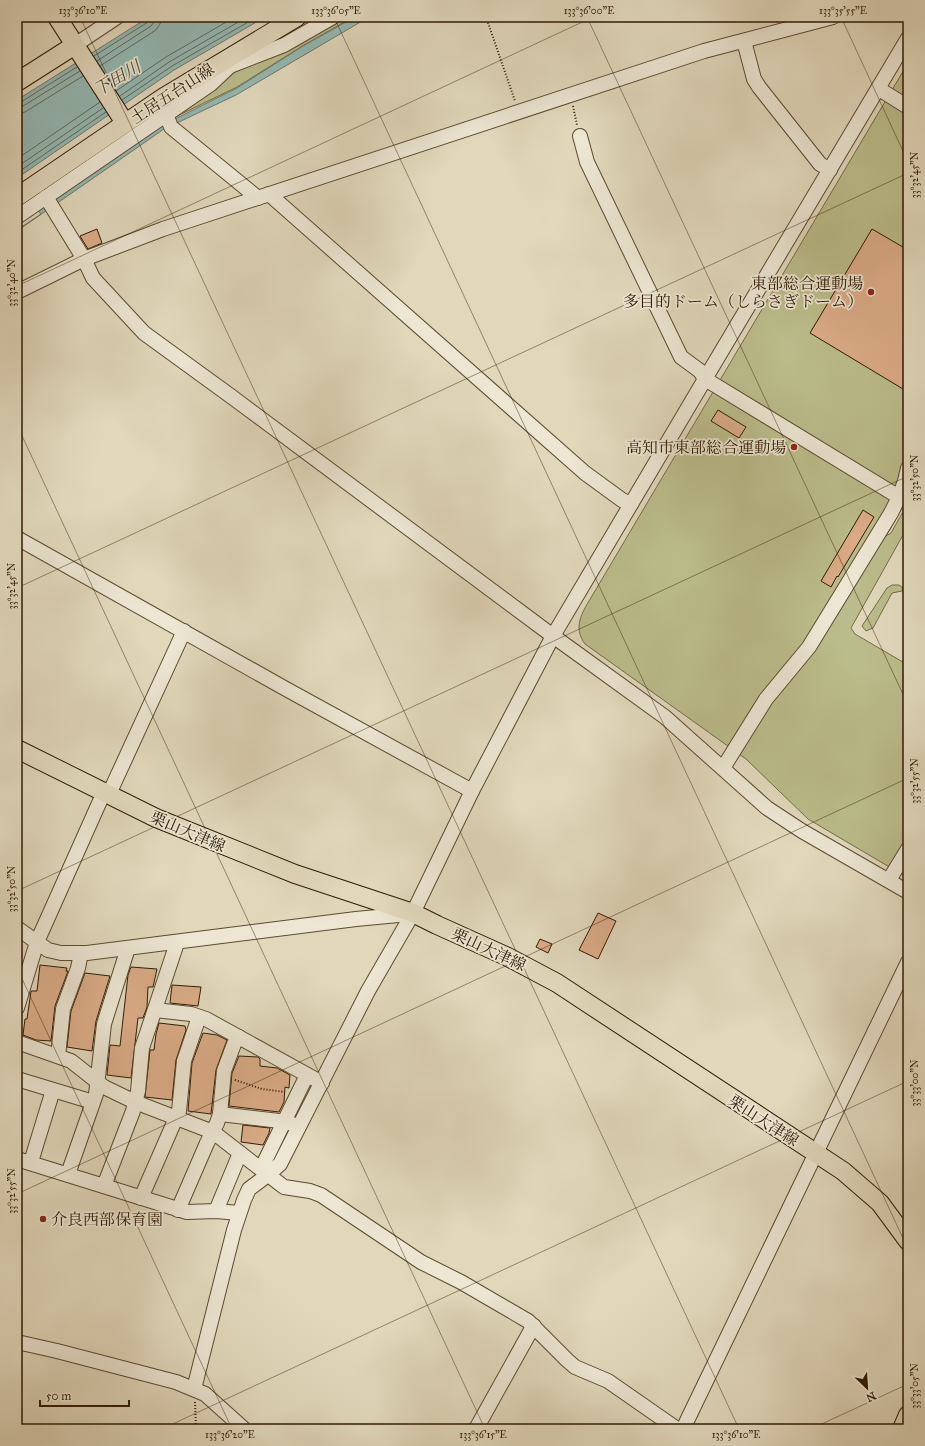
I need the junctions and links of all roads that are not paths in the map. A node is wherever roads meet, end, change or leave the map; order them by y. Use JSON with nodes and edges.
{"nodes":[{"id":1,"x":57,"y":17,"type":"edge"},
{"id":2,"x":118,"y":17,"type":"edge"},
{"id":3,"x":297,"y":17,"type":"edge"},
{"id":4,"x":333,"y":17,"type":"edge"},
{"id":5,"x":832,"y":17,"type":"edge"},
{"id":6,"x":908,"y":38,"type":"edge"},
{"id":7,"x":744,"y":41,"type":"junction"},
{"id":8,"x":74,"y":44,"type":"junction"},
{"id":9,"x":228,"y":62,"type":"junction"},
{"id":10,"x":17,"y":82,"type":"edge"},
{"id":11,"x":879,"y":89,"type":"junction"},
{"id":12,"x":908,"y":107,"type":"edge"},
{"id":13,"x":123,"y":120,"type":"junction"},
{"id":14,"x":169,"y":121,"type":"junction"},
{"id":15,"x":580,"y":136,"type":"road end"},
{"id":16,"x":830,"y":170,"type":"junction"},
{"id":17,"x":17,"y":196,"type":"edge"},
{"id":18,"x":263,"y":196,"type":"junction"},
{"id":19,"x":50,"y":203,"type":"junction"},
{"id":20,"x":17,"y":217,"type":"edge"},
{"id":21,"x":84,"y":259,"type":"junction"},
{"id":22,"x":17,"y":292,"type":"edge"},
{"id":23,"x":700,"y":373,"type":"junction"},
{"id":24,"x":908,"y":468,"type":"edge"},
{"id":25,"x":899,"y":497,"type":"junction"},
{"id":26,"x":631,"y":504,"type":"junction"},
{"id":27,"x":17,"y":538,"type":"edge"},
{"id":28,"x":184,"y":631,"type":"junction"},
{"id":29,"x":553,"y":636,"type":"junction"},
{"id":30,"x":17,"y":749,"type":"edge"},
{"id":31,"x":723,"y":768,"type":"junction"},
{"id":32,"x":472,"y":791,"type":"junction"},
{"id":33,"x":107,"y":793,"type":"junction"},
{"id":34,"x":908,"y":849,"type":"edge"},
{"id":35,"x":889,"y":880,"type":"junction"},
{"id":36,"x":908,"y":892,"type":"edge"},
{"id":37,"x":414,"y":913,"type":"junction"},
{"id":38,"x":17,"y":928,"type":"edge"},
{"id":39,"x":37,"y":942,"type":"junction"},
{"id":40,"x":177,"y":943,"type":"junction"},
{"id":41,"x":128,"y":948,"type":"junction"},
{"id":42,"x":81,"y":954,"type":"junction"},
{"id":43,"x":908,"y":962,"type":"edge"},
{"id":44,"x":17,"y":1008,"type":"edge"},
{"id":45,"x":155,"y":1010,"type":"junction"},
{"id":46,"x":199,"y":1017,"type":"junction"},
{"id":47,"x":239,"y":1037,"type":"junction"},
{"id":48,"x":17,"y":1042,"type":"edge"},
{"id":49,"x":58,"y":1056,"type":"junction"},
{"id":50,"x":307,"y":1075,"type":"junction"},
{"id":51,"x":17,"y":1079,"type":"edge"},
{"id":52,"x":98,"y":1082,"type":"junction"},
{"id":53,"x":322,"y":1083,"type":"junction"},
{"id":54,"x":53,"y":1090,"type":"junction"},
{"id":55,"x":93,"y":1102,"type":"junction"},
{"id":56,"x":135,"y":1102,"type":"junction"},
{"id":57,"x":220,"y":1114,"type":"junction"},
{"id":58,"x":176,"y":1118,"type":"junction"},
{"id":59,"x":285,"y":1122,"type":"junction"},
{"id":60,"x":299,"y":1128,"type":"junction"},
{"id":61,"x":213,"y":1132,"type":"junction"},
{"id":62,"x":240,"y":1153,"type":"junction"},
{"id":63,"x":816,"y":1154,"type":"junction"},
{"id":64,"x":24,"y":1161,"type":"edge"},
{"id":65,"x":265,"y":1172,"type":"junction"},
{"id":66,"x":68,"y":1174,"type":"junction"},
{"id":67,"x":104,"y":1186,"type":"junction"},
{"id":68,"x":141,"y":1198,"type":"junction"},
{"id":69,"x":178,"y":1210,"type":"junction"},
{"id":70,"x":216,"y":1211,"type":"junction"},
{"id":71,"x":239,"y":1213,"type":"junction"},
{"id":72,"x":908,"y":1241,"type":"edge"},
{"id":73,"x":534,"y":1326,"type":"junction"},
{"id":74,"x":17,"y":1342,"type":"edge"},
{"id":75,"x":194,"y":1389,"type":"junction"},
{"id":76,"x":908,"y":1415,"type":"edge"},
{"id":77,"x":244,"y":1429,"type":"edge"},
{"id":78,"x":476,"y":1429,"type":"edge"},
{"id":79,"x":677,"y":1429,"type":"edge"},
{"id":80,"x":684,"y":1429,"type":"edge"},
{"id":81,"x":902,"y":1429,"type":"edge"}],
"edges":[{"from":1,"to":8,"type":"main road","name":"土居五台山線"},
{"from":2,"to":8,"type":"street"},
{"from":3,"to":9,"type":"main road","name":"土居五台山線"},
{"from":4,"to":9,"type":"street"},
{"from":5,"to":7,"type":"street"},
{"from":6,"to":11,"type":"street"},
{"from":7,"to":16,"type":"street"},
{"from":7,"to":18,"type":"street"},
{"from":8,"to":10,"type":"main road"},
{"from":8,"to":13,"type":"main road","name":"土居五台山線"},
{"from":9,"to":13,"type":"main road","name":"土居五台山線"},
{"from":9,"to":14,"type":"street"},
{"from":11,"to":12,"type":"street"},
{"from":11,"to":16,"type":"street"},
{"from":13,"to":17,"type":"main road"},
{"from":14,"to":18,"type":"street"},
{"from":14,"to":19,"type":"street"},
{"from":15,"to":23,"type":"street"},
{"from":16,"to":23,"type":"street"},
{"from":18,"to":21,"type":"street"},
{"from":18,"to":26,"type":"street"},
{"from":19,"to":20,"type":"street"},
{"from":19,"to":21,"type":"street"},
{"from":21,"to":22,"type":"street"},
{"from":21,"to":29,"type":"street"},
{"from":23,"to":25,"type":"street"},
{"from":23,"to":26,"type":"street"},
{"from":24,"to":25,"type":"street"},
{"from":25,"to":31,"type":"street"},
{"from":26,"to":29,"type":"street"},
{"from":27,"to":28,"type":"street"},
{"from":28,"to":32,"type":"street"},
{"from":28,"to":33,"type":"street"},
{"from":29,"to":31,"type":"street"},
{"from":29,"to":32,"type":"street"},
{"from":30,"to":33,"type":"main road","name":"栗山大津線"},
{"from":31,"to":35,"type":"street"},
{"from":32,"to":37,"type":"street"},
{"from":33,"to":37,"type":"main road","name":"栗山大津線"},
{"from":33,"to":39,"type":"street"},
{"from":34,"to":35,"type":"street"},
{"from":35,"to":36,"type":"street"},
{"from":37,"to":40,"type":"street"},
{"from":37,"to":53,"type":"street"},
{"from":37,"to":63,"type":"main road","name":"栗山大津線"},
{"from":38,"to":39,"type":"street"},
{"from":39,"to":42,"type":"street"},
{"from":39,"to":44,"type":"street"},
{"from":40,"to":41,"type":"street"},
{"from":40,"to":45,"type":"street"},
{"from":41,"to":42,"type":"street"},
{"from":41,"to":52,"type":"street"},
{"from":42,"to":49,"type":"street"},
{"from":43,"to":63,"type":"street"},
{"from":45,"to":46,"type":"street"},
{"from":45,"to":56,"type":"street"},
{"from":46,"to":47,"type":"street"},
{"from":46,"to":58,"type":"street"},
{"from":47,"to":50,"type":"street"},
{"from":47,"to":57,"type":"street"},
{"from":48,"to":49,"type":"street"},
{"from":49,"to":52,"type":"street"},
{"from":50,"to":53,"type":"street"},
{"from":50,"to":59,"type":"street"},
{"from":51,"to":54,"type":"street"},
{"from":52,"to":55,"type":"street"},
{"from":52,"to":56,"type":"street"},
{"from":53,"to":60,"type":"street"},
{"from":54,"to":55,"type":"street"},
{"from":54,"to":64,"type":"street"},
{"from":55,"to":66,"type":"street"},
{"from":56,"to":58,"type":"street"},
{"from":56,"to":67,"type":"street"},
{"from":57,"to":59,"type":"street"},
{"from":57,"to":61,"type":"street"},
{"from":58,"to":61,"type":"street"},
{"from":58,"to":68,"type":"street"},
{"from":59,"to":60,"type":"street"},
{"from":59,"to":65,"type":"street"},
{"from":60,"to":65,"type":"street"},
{"from":61,"to":62,"type":"street"},
{"from":61,"to":69,"type":"street"},
{"from":62,"to":65,"type":"street"},
{"from":62,"to":70,"type":"street"},
{"from":63,"to":72,"type":"main road","name":"栗山大津線"},
{"from":63,"to":80,"type":"street"},
{"from":64,"to":66,"type":"street"},
{"from":65,"to":71,"type":"street"},
{"from":65,"to":73,"type":"street"},
{"from":66,"to":67,"type":"street"},
{"from":67,"to":68,"type":"street"},
{"from":68,"to":69,"type":"street"},
{"from":69,"to":70,"type":"street"},
{"from":70,"to":71,"type":"street"},
{"from":71,"to":75,"type":"street"},
{"from":73,"to":78,"type":"street"},
{"from":73,"to":79,"type":"street"},
{"from":74,"to":75,"type":"street"},
{"from":75,"to":77,"type":"street"},
{"from":76,"to":81,"type":"main road"}]}
